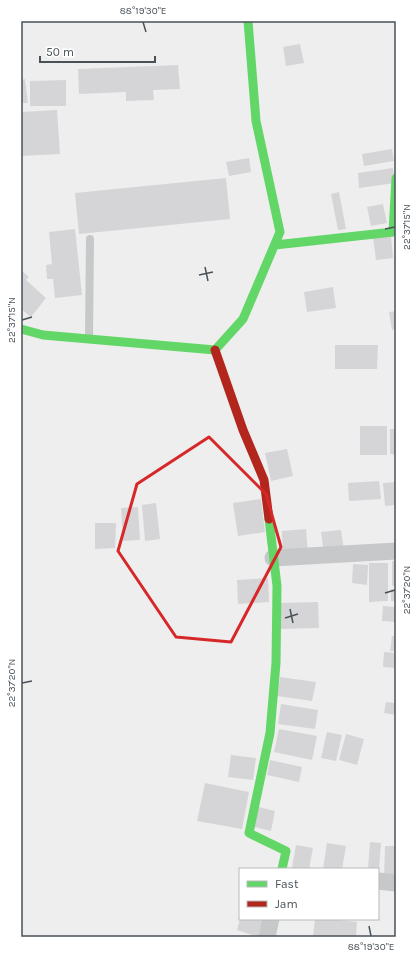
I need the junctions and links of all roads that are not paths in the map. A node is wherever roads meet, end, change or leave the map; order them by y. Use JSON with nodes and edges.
{"nodes":[{"id":1,"x":248,"y":21,"type":"edge"},
{"id":2,"x":396,"y":178,"type":"edge"},
{"id":3,"x":90,"y":239,"type":"dead end"},
{"id":4,"x":274,"y":245,"type":"junction"},
{"id":5,"x":21,"y":329,"type":"edge"},
{"id":6,"x":88,"y":339,"type":"junction"},
{"id":7,"x":215,"y":350,"type":"junction"},
{"id":8,"x":396,"y":551,"type":"edge"},
{"id":9,"x":273,"y":558,"type":"junction"},
{"id":10,"x":282,"y":868,"type":"edge"},
{"id":11,"x":379,"y":881,"type":"edge"},
{"id":12,"x":396,"y":883,"type":"edge"},
{"id":13,"x":271,"y":920,"type":"edge"},
{"id":14,"x":267,"y":937,"type":"edge"}],
"edges":[{"from":1,"to":4,"type":"street"},
{"from":2,"to":4,"type":"street"},
{"from":3,"to":6,"type":"lane"},
{"from":4,"to":7,"type":"street"},
{"from":5,"to":6,"type":"street"},
{"from":6,"to":7,"type":"street"},
{"from":7,"to":9,"type":"street"},
{"from":8,"to":9,"type":"street"},
{"from":9,"to":10,"type":"street"},
{"from":11,"to":12,"type":"street"},
{"from":13,"to":14,"type":"street"}]}
